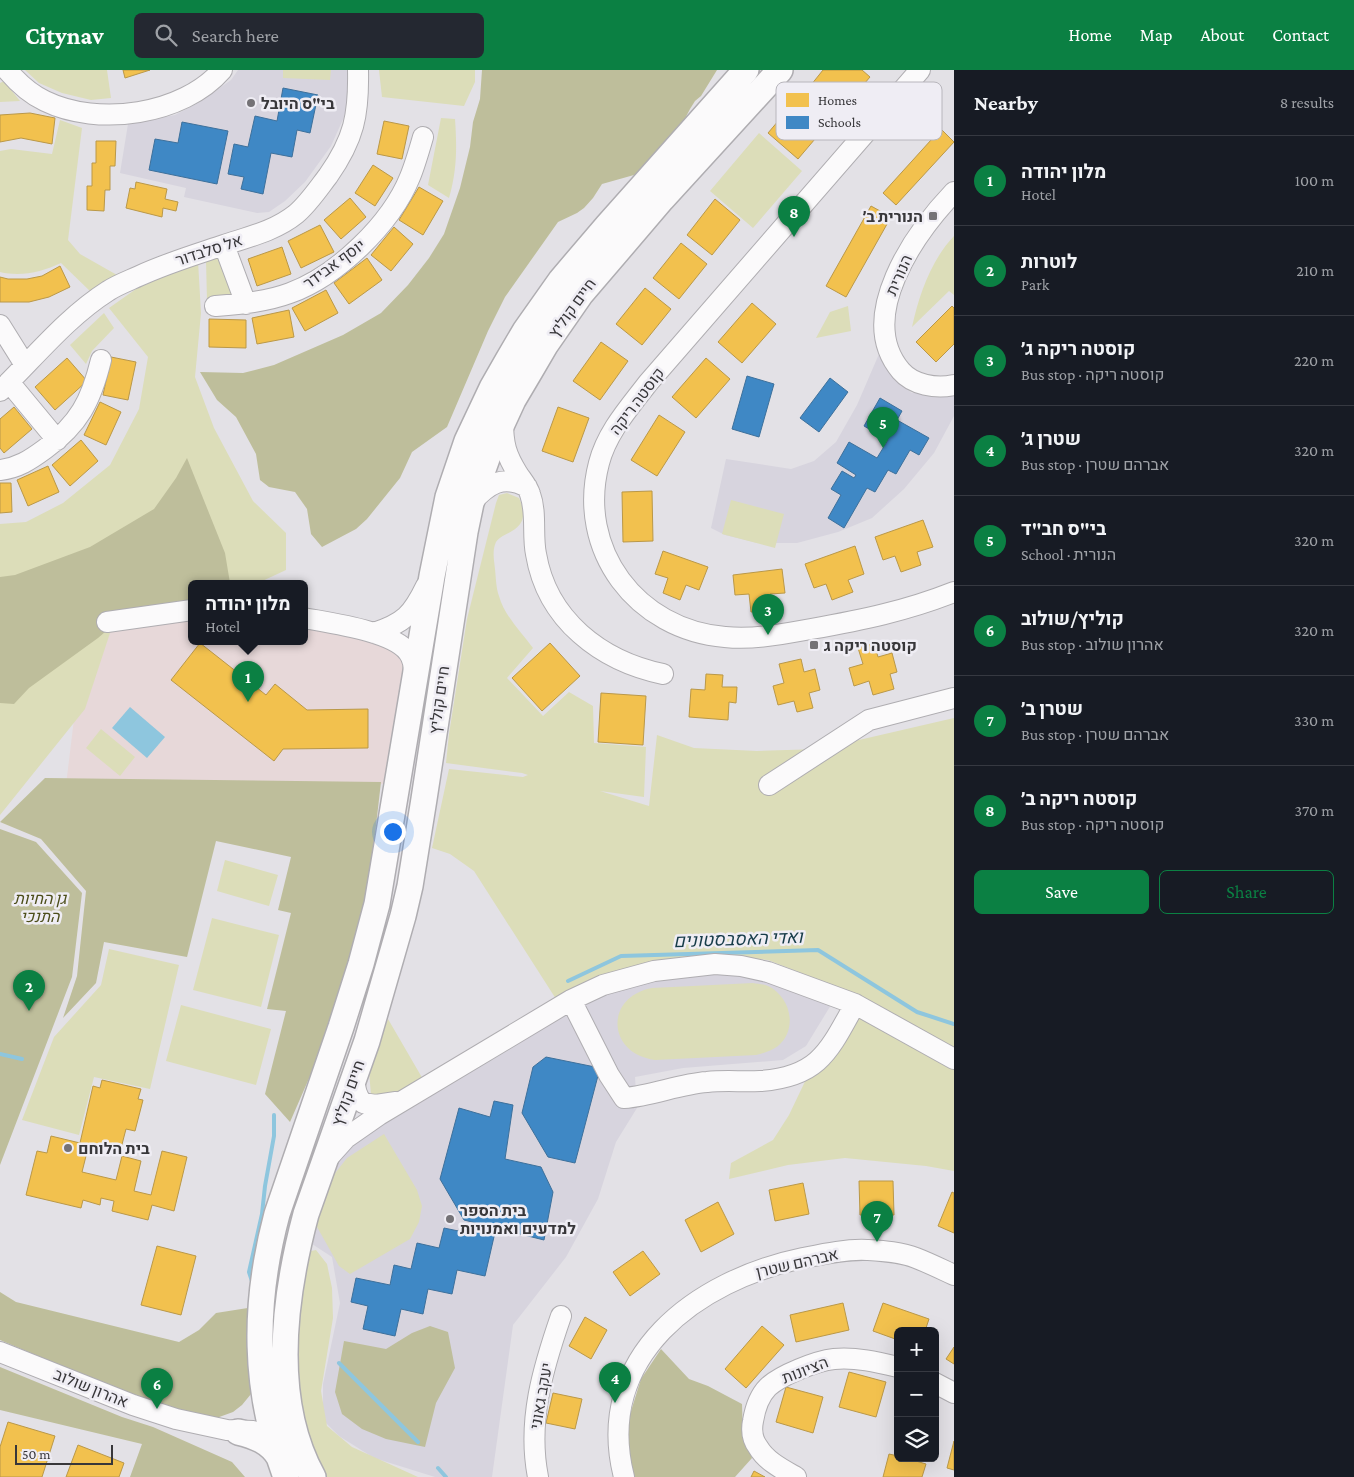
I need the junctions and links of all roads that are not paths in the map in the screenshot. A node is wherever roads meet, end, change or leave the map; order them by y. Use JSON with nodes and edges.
{"nodes":[{"id":1,"x":6,"y":70,"type":"edge"},
{"id":2,"x":222,"y":70,"type":"edge"},
{"id":3,"x":358,"y":70,"type":"edge"},
{"id":4,"x":746,"y":70,"type":"edge"},
{"id":5,"x":780,"y":70,"type":"edge"},
{"id":6,"x":920,"y":70,"type":"edge"},
{"id":7,"x":0,"y":73,"type":"edge"},
{"id":8,"x":910,"y":82,"type":"edge"},
{"id":9,"x":423,"y":137,"type":"dead end"},
{"id":10,"x":859,"y":140,"type":"edge"},
{"id":11,"x":954,"y":192,"type":"edge"},
{"id":12,"x":224,"y":245,"type":"junction"},
{"id":13,"x":246,"y":304,"type":"junction"},
{"id":14,"x":215,"y":306,"type":"dead end"},
{"id":15,"x":0,"y":325,"type":"edge"},
{"id":16,"x":101,"y":360,"type":"dead end"},
{"id":17,"x":25,"y":365,"type":"junction"},
{"id":18,"x":954,"y":385,"type":"edge"},
{"id":19,"x":5,"y":386,"type":"edge"},
{"id":20,"x":503,"y":420,"type":"junction"},
{"id":21,"x":57,"y":440,"type":"junction"},
{"id":22,"x":0,"y":470,"type":"edge"},
{"id":23,"x":527,"y":487,"type":"junction"},
{"id":24,"x":471,"y":503,"type":"junction"},
{"id":25,"x":432,"y":576,"type":"junction"},
{"id":26,"x":954,"y":592,"type":"edge"},
{"id":27,"x":188,"y":611,"type":"edge"},
{"id":28,"x":308,"y":619,"type":"edge"},
{"id":29,"x":108,"y":622,"type":"dead end"},
{"id":30,"x":374,"y":633,"type":"junction"},
{"id":31,"x":664,"y":674,"type":"dead end"},
{"id":32,"x":414,"y":684,"type":"junction"},
{"id":33,"x":954,"y":698,"type":"edge"},
{"id":34,"x":768,"y":785,"type":"dead end"},
{"id":35,"x":571,"y":1000,"type":"junction"},
{"id":36,"x":855,"y":1004,"type":"junction"},
{"id":37,"x":954,"y":1060,"type":"edge"},
{"id":38,"x":355,"y":1070,"type":"junction"},
{"id":39,"x":403,"y":1101,"type":"junction"},
{"id":40,"x":323,"y":1166,"type":"junction"},
{"id":41,"x":954,"y":1275,"type":"edge"},
{"id":42,"x":562,"y":1316,"type":"dead end"},
{"id":43,"x":0,"y":1352,"type":"edge"},
{"id":44,"x":894,"y":1366,"type":"edge"},
{"id":45,"x":262,"y":1380,"type":"junction"},
{"id":46,"x":939,"y":1384,"type":"edge"},
{"id":47,"x":954,"y":1393,"type":"edge"},
{"id":48,"x":276,"y":1420,"type":"junction"},
{"id":49,"x":238,"y":1426,"type":"junction"},
{"id":50,"x":283,"y":1467,"type":"edge"},
{"id":51,"x":312,"y":1477,"type":"edge"},
{"id":52,"x":538,"y":1477,"type":"edge"},
{"id":53,"x":624,"y":1477,"type":"edge"},
{"id":54,"x":796,"y":1477,"type":"edge"}],
"edges":[{"from":1,"to":2,"type":"street"},
{"from":1,"to":7,"type":"street"},
{"from":3,"to":12,"type":"street","name":"אל סלבדור"},
{"from":4,"to":25,"type":"main road","name":"חיים קוליץ"},
{"from":5,"to":20,"type":"main road","name":"חיים קוליץ"},
{"from":6,"to":8,"type":"street","name":"קוסטה ריקה"},
{"from":9,"to":13,"type":"street","name":"יוסף אבידר"},
{"from":10,"to":26,"type":"street","name":"קוסטה ריקה"},
{"from":11,"to":18,"type":"street","name":"הנורית"},
{"from":12,"to":13,"type":"street"},
{"from":12,"to":17,"type":"street","name":"אל סלבדור"},
{"from":13,"to":14,"type":"street","name":"יוסף אבידר"},
{"from":15,"to":17,"type":"street"},
{"from":16,"to":21,"type":"street"},
{"from":17,"to":19,"type":"street","name":"אל סלבדור"},
{"from":19,"to":21,"type":"street"},
{"from":20,"to":23,"type":"street"},
{"from":20,"to":24,"type":"main road","name":"חיים קוליץ"},
{"from":21,"to":22,"type":"street"},
{"from":23,"to":24,"type":"street"},
{"from":23,"to":31,"type":"street"},
{"from":24,"to":38,"type":"main road","name":"חיים קוליץ"},
{"from":25,"to":30,"type":"street"},
{"from":25,"to":32,"type":"main road","name":"חיים קוליץ"},
{"from":27,"to":29,"type":"street"},
{"from":28,"to":30,"type":"street"},
{"from":30,"to":32,"type":"street"},
{"from":32,"to":45,"type":"main road","name":"חיים קוליץ"},
{"from":33,"to":34,"type":"street"},
{"from":35,"to":36,"type":"street"},
{"from":35,"to":36,"type":"street"},
{"from":35,"to":39,"type":"street"},
{"from":36,"to":37,"type":"street"},
{"from":38,"to":39,"type":"street"},
{"from":38,"to":40,"type":"main road","name":"חיים קוליץ"},
{"from":39,"to":40,"type":"street"},
{"from":40,"to":48,"type":"main road","name":"חיים קוליץ"},
{"from":41,"to":53,"type":"street","name":"אברהם שטרן"},
{"from":42,"to":52,"type":"street","name":"יעקב גאוני"},
{"from":43,"to":49,"type":"street","name":"אהרון שולוב"},
{"from":44,"to":54,"type":"street","name":"הציונות"},
{"from":45,"to":48,"type":"main road","name":"חיים קוליץ"},
{"from":45,"to":49,"type":"main road"},
{"from":46,"to":47,"type":"street"},
{"from":48,"to":49,"type":"street","name":"אהרון שולוב"},
{"from":48,"to":50,"type":"main road"},
{"from":48,"to":51,"type":"main road"},
{"from":49,"to":50,"type":"main road"}]}
